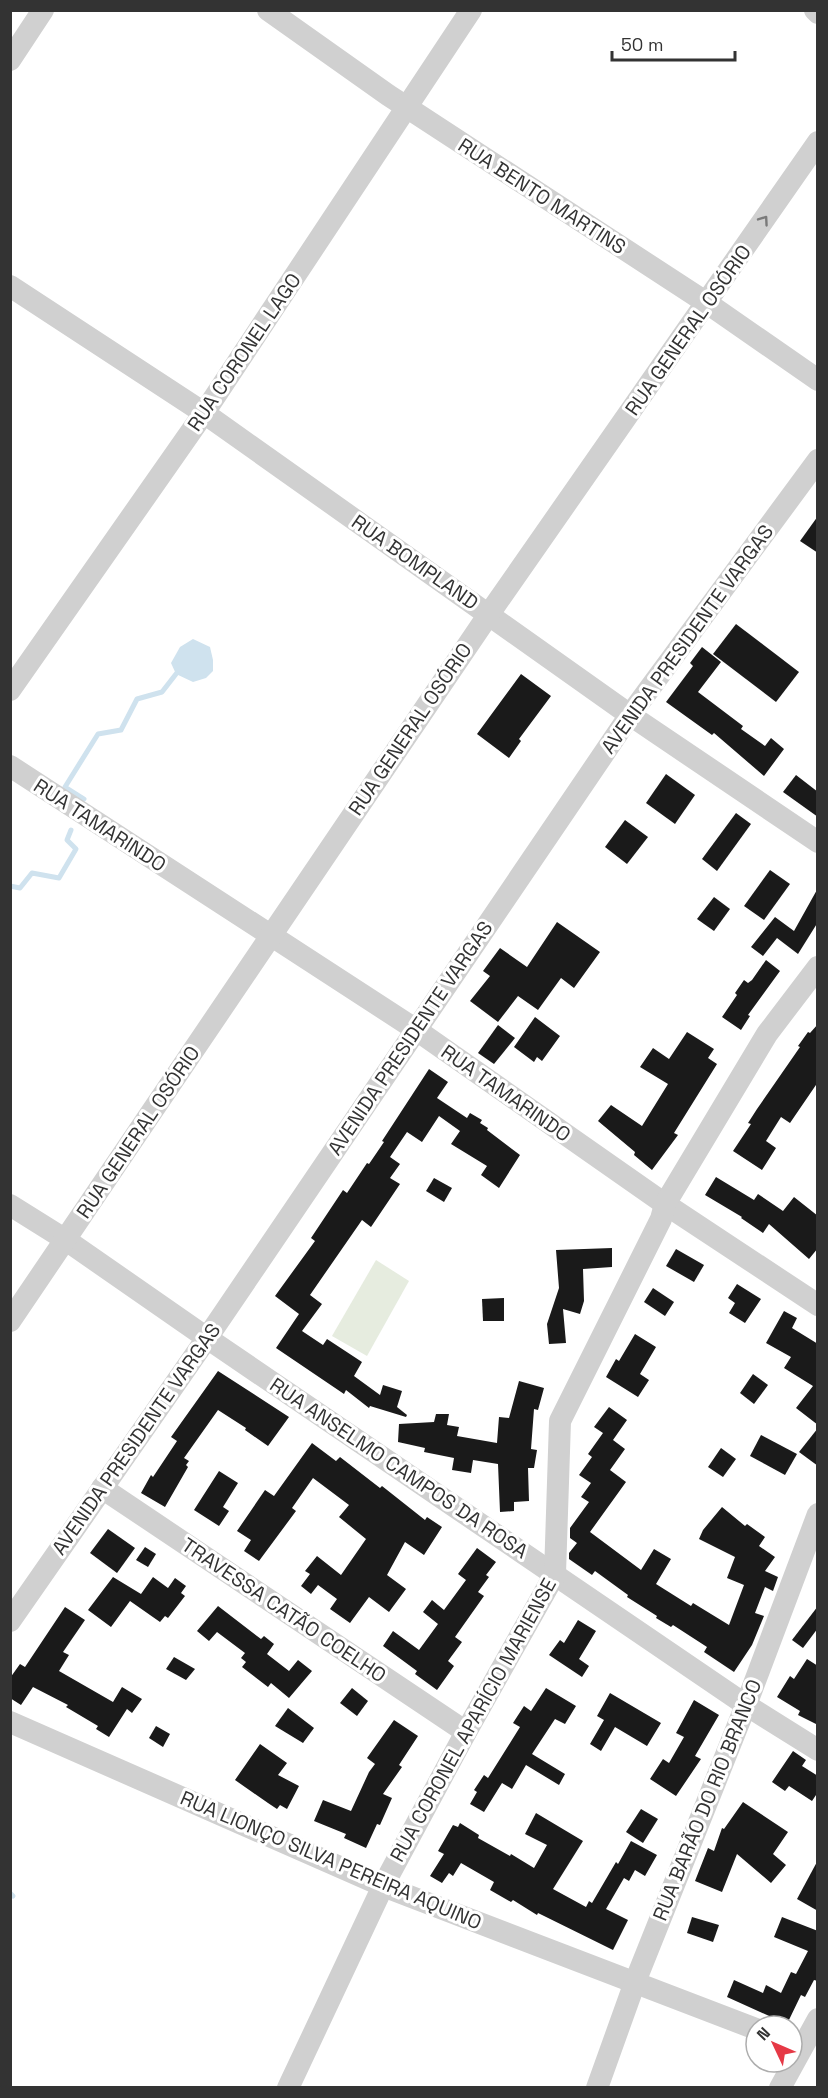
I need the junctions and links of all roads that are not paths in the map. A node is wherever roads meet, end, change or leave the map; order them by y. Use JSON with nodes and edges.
{"nodes":[{"id":1,"x":43,"y":10,"type":"edge"},
{"id":2,"x":268,"y":10,"type":"edge"},
{"id":3,"x":471,"y":10,"type":"edge"},
{"id":4,"x":10,"y":60,"type":"edge"},
{"id":5,"x":406,"y":107,"type":"junction"},
{"id":6,"x":818,"y":142,"type":"edge"},
{"id":7,"x":10,"y":286,"type":"edge"},
{"id":8,"x":707,"y":303,"type":"junction"},
{"id":9,"x":818,"y":380,"type":"edge"},
{"id":10,"x":204,"y":413,"type":"junction"},
{"id":11,"x":818,"y":460,"type":"edge"},
{"id":12,"x":489,"y":614,"type":"junction"},
{"id":13,"x":10,"y":690,"type":"edge"},
{"id":14,"x":630,"y":715,"type":"junction"},
{"id":15,"x":10,"y":766,"type":"edge"},
{"id":16,"x":818,"y":842,"type":"edge"},
{"id":17,"x":270,"y":935,"type":"junction"},
{"id":18,"x":818,"y":967,"type":"edge"},
{"id":19,"x":415,"y":1029,"type":"junction"},
{"id":20,"x":10,"y":1204,"type":"edge"},
{"id":21,"x":665,"y":1204,"type":"junction"},
{"id":22,"x":66,"y":1240,"type":"junction"},
{"id":23,"x":818,"y":1305,"type":"edge"},
{"id":24,"x":10,"y":1321,"type":"edge"},
{"id":25,"x":207,"y":1338,"type":"junction"},
{"id":26,"x":102,"y":1488,"type":"junction"},
{"id":27,"x":818,"y":1514,"type":"edge"},
{"id":28,"x":555,"y":1574,"type":"junction"},
{"id":29,"x":10,"y":1621,"type":"edge"},
{"id":30,"x":746,"y":1706,"type":"junction"},
{"id":31,"x":10,"y":1722,"type":"edge"},
{"id":32,"x":466,"y":1732,"type":"junction"},
{"id":33,"x":818,"y":1750,"type":"edge"},
{"id":34,"x":383,"y":1886,"type":"junction"},
{"id":35,"x":635,"y":1982,"type":"junction"},
{"id":36,"x":818,"y":2019,"type":"edge"},
{"id":37,"x":744,"y":2024,"type":"edge"},
{"id":38,"x":804,"y":2048,"type":"edge"},
{"id":39,"x":788,"y":2074,"type":"edge"},
{"id":40,"x":292,"y":2087,"type":"edge"},
{"id":41,"x":597,"y":2088,"type":"edge"},
{"id":42,"x":780,"y":2088,"type":"edge"}],
"edges":[{"from":1,"to":4,"type":"street"},
{"from":2,"to":5,"type":"street","name":"RUA BENTO MARTINS"},
{"from":3,"to":5,"type":"street","name":"RUA CORONEL LAGO"},
{"from":5,"to":8,"type":"street","name":"RUA BENTO MARTINS"},
{"from":5,"to":10,"type":"street","name":"RUA CORONEL LAGO"},
{"from":8,"to":6,"type":"street","name":"RUA GENERAL OSÓRIO","one_way":true},
{"from":7,"to":10,"type":"street","name":"RUA BOMPLAND"},
{"from":8,"to":9,"type":"street","name":"RUA BENTO MARTINS"},
{"from":8,"to":12,"type":"street","name":"RUA GENERAL OSÓRIO"},
{"from":10,"to":12,"type":"street","name":"RUA BOMPLAND"},
{"from":10,"to":13,"type":"street","name":"RUA CORONEL LAGO"},
{"from":11,"to":14,"type":"street","name":"AVENIDA PRESIDENTE VARGAS"},
{"from":12,"to":14,"type":"street","name":"RUA BOMPLAND"},
{"from":12,"to":17,"type":"street","name":"RUA GENERAL OSÓRIO"},
{"from":14,"to":16,"type":"street","name":"RUA BOMPLAND"},
{"from":14,"to":19,"type":"street","name":"AVENIDA PRESIDENTE VARGAS"},
{"from":15,"to":17,"type":"street","name":"RUA TAMARINDO"},
{"from":17,"to":19,"type":"street","name":"RUA TAMARINDO"},
{"from":17,"to":22,"type":"street","name":"RUA GENERAL OSÓRIO"},
{"from":18,"to":21,"type":"street","name":"RUA CORONEL APARÍCIO MARIENSE"},
{"from":19,"to":21,"type":"street","name":"RUA TAMARINDO"},
{"from":19,"to":25,"type":"street","name":"AVENIDA PRESIDENTE VARGAS"},
{"from":20,"to":22,"type":"street","name":"RUA ANSELMO CAMPOS DA ROSA"},
{"from":21,"to":23,"type":"street","name":"RUA TAMARINDO"},
{"from":21,"to":28,"type":"street","name":"RUA CORONEL APARÍCIO MARIENSE"},
{"from":22,"to":24,"type":"street","name":"RUA GENERAL OSÓRIO"},
{"from":22,"to":25,"type":"street","name":"RUA ANSELMO CAMPOS DA ROSA"},
{"from":25,"to":26,"type":"street","name":"AVENIDA PRESIDENTE VARGAS"},
{"from":25,"to":28,"type":"street","name":"RUA ANSELMO CAMPOS DA ROSA"},
{"from":26,"to":29,"type":"street","name":"AVENIDA PRESIDENTE VARGAS"},
{"from":26,"to":32,"type":"street","name":"TRAVESSA CATÃO COELHO"},
{"from":27,"to":30,"type":"street","name":"RUA BARÃO DO RIO BRANCO"},
{"from":28,"to":30,"type":"street","name":"RUA ANSELMO CAMPOS DA ROSA"},
{"from":28,"to":32,"type":"street","name":"RUA CORONEL APARÍCIO MARIENSE"},
{"from":30,"to":33,"type":"street","name":"RUA ANSELMO CAMPOS DA ROSA"},
{"from":30,"to":35,"type":"street","name":"RUA BARÃO DO RIO BRANCO"},
{"from":31,"to":34,"type":"street","name":"RUA LIONÇO SILVA PEREIRA AQUINO"},
{"from":32,"to":34,"type":"street","name":"RUA CORONEL APARÍCIO MARIENSE"},
{"from":34,"to":35,"type":"street","name":"RUA LIONÇO SILVA PEREIRA AQUINO"},
{"from":34,"to":40,"type":"street","name":"RUA CORONEL APARÍCIO MARIENSE"},
{"from":35,"to":37,"type":"street","name":"RUA LIONÇO SILVA PEREIRA AQUINO"},
{"from":35,"to":41,"type":"street","name":"RUA BARÃO DO RIO BRANCO"},
{"from":36,"to":38,"type":"street"},
{"from":39,"to":42,"type":"street"}]}
